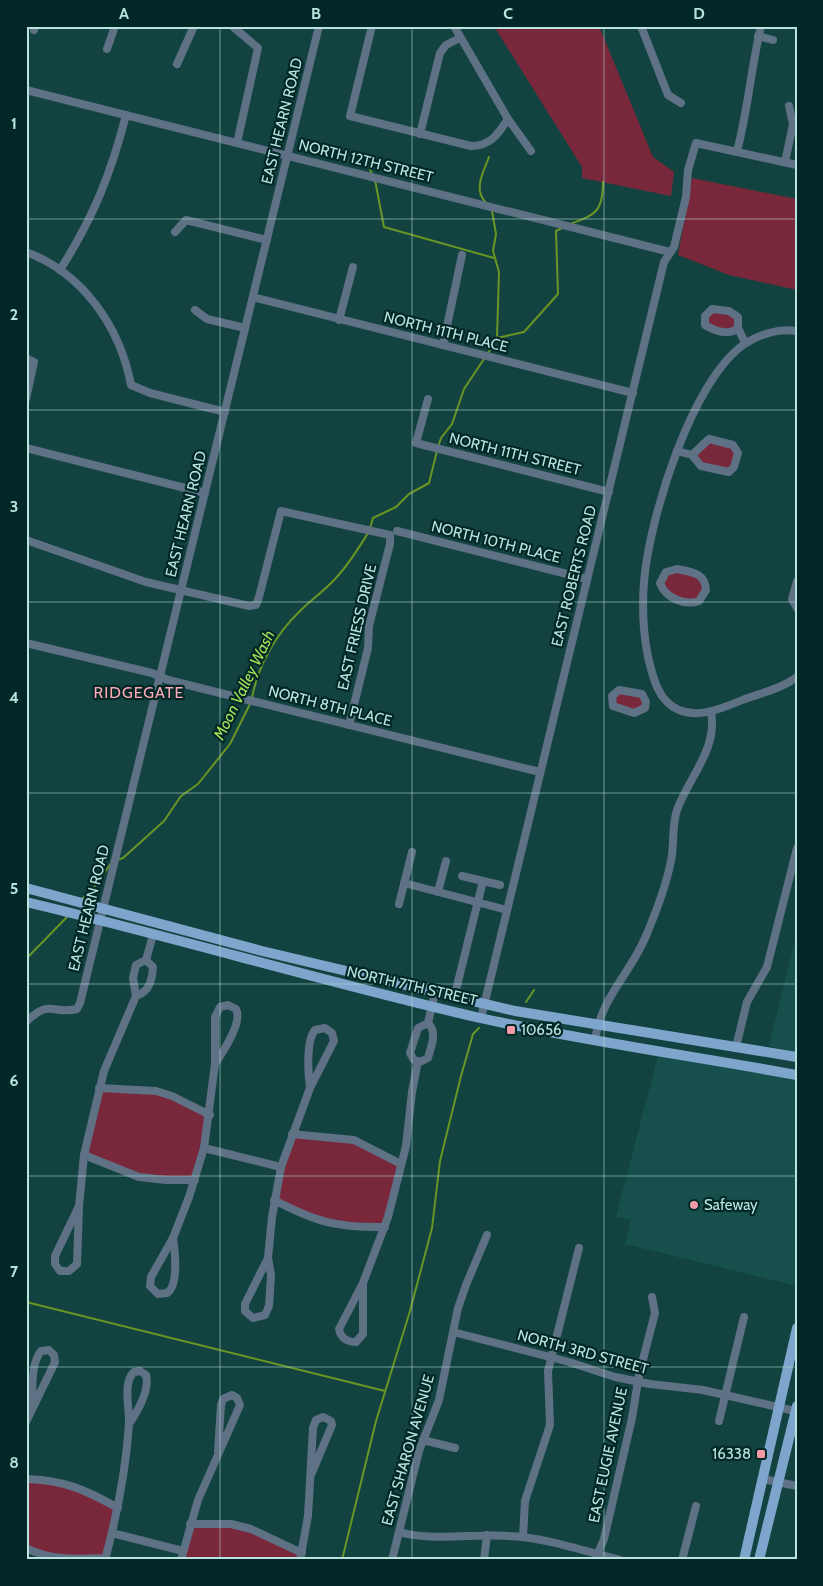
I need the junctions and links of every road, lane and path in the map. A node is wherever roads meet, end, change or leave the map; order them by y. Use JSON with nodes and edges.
{"nodes":[{"id":1,"x":115,"y":26,"type":"edge"},
{"id":2,"x":194,"y":26,"type":"edge"},
{"id":3,"x":232,"y":26,"type":"edge"},
{"id":4,"x":319,"y":26,"type":"edge"},
{"id":5,"x":372,"y":26,"type":"edge"},
{"id":6,"x":454,"y":26,"type":"edge"},
{"id":7,"x":641,"y":26,"type":"edge"},
{"id":8,"x":761,"y":26,"type":"edge"},
{"id":9,"x":758,"y":36,"type":"junction"},
{"id":10,"x":460,"y":38,"type":"junction"},
{"id":11,"x":773,"y":40,"type":"dead end"},
{"id":12,"x":107,"y":49,"type":"dead end"},
{"id":13,"x":177,"y":64,"type":"dead end"},
{"id":14,"x":26,"y":90,"type":"edge"},
{"id":15,"x":681,"y":103,"type":"dead end"},
{"id":16,"x":789,"y":106,"type":"dead end"},
{"id":17,"x":126,"y":115,"type":"junction"},
{"id":18,"x":508,"y":119,"type":"junction"},
{"id":19,"x":420,"y":134,"type":"junction"},
{"id":20,"x":237,"y":143,"type":"junction"},
{"id":21,"x":737,"y":151,"type":"junction"},
{"id":22,"x":531,"y":152,"type":"dead end"},
{"id":23,"x":288,"y":155,"type":"junction"},
{"id":24,"x":785,"y":162,"type":"junction"},
{"id":25,"x":797,"y":165,"type":"edge"},
{"id":26,"x":175,"y":232,"type":"dead end"},
{"id":27,"x":267,"y":240,"type":"junction"},
{"id":28,"x":26,"y":252,"type":"edge"},
{"id":29,"x":670,"y":252,"type":"junction"},
{"id":30,"x":462,"y":255,"type":"dead end"},
{"id":31,"x":353,"y":267,"type":"dead end"},
{"id":32,"x":60,"y":270,"type":"junction"},
{"id":33,"x":253,"y":298,"type":"junction"},
{"id":34,"x":195,"y":310,"type":"dead end"},
{"id":35,"x":339,"y":320,"type":"junction"},
{"id":36,"x":245,"y":328,"type":"junction"},
{"id":37,"x":738,"y":328,"type":"junction"},
{"id":38,"x":797,"y":331,"type":"edge"},
{"id":39,"x":745,"y":344,"type":"junction"},
{"id":40,"x":443,"y":345,"type":"junction"},
{"id":41,"x":30,"y":360,"type":"edge"},
{"id":42,"x":633,"y":393,"type":"junction"},
{"id":43,"x":26,"y":399,"type":"edge"},
{"id":44,"x":428,"y":399,"type":"dead end"},
{"id":45,"x":225,"y":412,"type":"junction"},
{"id":46,"x":26,"y":448,"type":"edge"},
{"id":47,"x":677,"y":451,"type":"junction"},
{"id":48,"x":692,"y":455,"type":"junction"},
{"id":49,"x":609,"y":492,"type":"junction"},
{"id":50,"x":205,"y":493,"type":"junction"},
{"id":51,"x":397,"y":531,"type":"dead end"},
{"id":52,"x":26,"y":540,"type":"edge"},
{"id":53,"x":587,"y":579,"type":"junction"},
{"id":54,"x":797,"y":581,"type":"edge"},
{"id":55,"x":644,"y":582,"type":"junction"},
{"id":56,"x":660,"y":583,"type":"junction"},
{"id":57,"x":181,"y":590,"type":"junction"},
{"id":58,"x":797,"y":608,"type":"edge"},
{"id":59,"x":26,"y":642,"type":"edge"},
{"id":60,"x":160,"y":676,"type":"junction"},
{"id":61,"x":797,"y":677,"type":"edge"},
{"id":62,"x":659,"y":690,"type":"junction"},
{"id":63,"x":645,"y":697,"type":"junction"},
{"id":64,"x":711,"y":712,"type":"junction"},
{"id":65,"x":349,"y":725,"type":"junction"},
{"id":66,"x":540,"y":772,"type":"junction"},
{"id":67,"x":797,"y":850,"type":"edge"},
{"id":68,"x":412,"y":852,"type":"dead end"},
{"id":69,"x":446,"y":861,"type":"dead end"},
{"id":70,"x":462,"y":876,"type":"dead end"},
{"id":71,"x":483,"y":881,"type":"junction"},
{"id":72,"x":404,"y":883,"type":"junction"},
{"id":73,"x":500,"y":885,"type":"dead end"},
{"id":74,"x":26,"y":888,"type":"edge"},
{"id":75,"x":438,"y":892,"type":"junction"},
{"id":76,"x":26,"y":902,"type":"edge"},
{"id":77,"x":477,"y":902,"type":"junction"},
{"id":78,"x":399,"y":904,"type":"dead end"},
{"id":79,"x":103,"y":908,"type":"junction"},
{"id":80,"x":507,"y":910,"type":"junction"},
{"id":81,"x":100,"y":919,"type":"junction"},
{"id":82,"x":153,"y":935,"type":"junction"},
{"id":83,"x":146,"y":960,"type":"junction"},
{"id":84,"x":301,"y":961,"type":"junction"},
{"id":85,"x":298,"y":974,"type":"junction"},
{"id":86,"x":435,"y":993,"type":"junction"},
{"id":87,"x":136,"y":996,"type":"junction"},
{"id":88,"x":454,"y":998,"type":"junction"},
{"id":89,"x":484,"y":1004,"type":"junction"},
{"id":90,"x":432,"y":1006,"type":"junction"},
{"id":91,"x":481,"y":1018,"type":"junction"},
{"id":92,"x":26,"y":1022,"type":"edge"},
{"id":93,"x":428,"y":1023,"type":"junction"},
{"id":94,"x":598,"y":1024,"type":"junction"},
{"id":95,"x":595,"y":1039,"type":"junction"},
{"id":96,"x":736,"y":1047,"type":"junction"},
{"id":97,"x":797,"y":1057,"type":"edge"},
{"id":98,"x":418,"y":1061,"type":"junction"},
{"id":99,"x":215,"y":1064,"type":"junction"},
{"id":100,"x":797,"y":1075,"type":"edge"},
{"id":101,"x":99,"y":1088,"type":"junction"},
{"id":102,"x":310,"y":1088,"type":"junction"},
{"id":103,"x":210,"y":1115,"type":"junction"},
{"id":104,"x":292,"y":1134,"type":"junction"},
{"id":105,"x":204,"y":1148,"type":"junction"},
{"id":106,"x":84,"y":1156,"type":"junction"},
{"id":107,"x":401,"y":1164,"type":"junction"},
{"id":108,"x":281,"y":1167,"type":"junction"},
{"id":109,"x":195,"y":1180,"type":"junction"},
{"id":110,"x":274,"y":1200,"type":"junction"},
{"id":111,"x":79,"y":1206,"type":"junction"},
{"id":112,"x":385,"y":1227,"type":"junction"},
{"id":113,"x":487,"y":1235,"type":"dead end"},
{"id":114,"x":173,"y":1238,"type":"junction"},
{"id":115,"x":579,"y":1248,"type":"dead end"},
{"id":116,"x":268,"y":1258,"type":"junction"},
{"id":117,"x":363,"y":1283,"type":"junction"},
{"id":118,"x":652,"y":1297,"type":"dead end"},
{"id":119,"x":744,"y":1317,"type":"dead end"},
{"id":120,"x":797,"y":1328,"type":"edge"},
{"id":121,"x":453,"y":1332,"type":"junction"},
{"id":122,"x":552,"y":1357,"type":"junction"},
{"id":123,"x":638,"y":1382,"type":"junction"},
{"id":124,"x":725,"y":1394,"type":"junction"},
{"id":125,"x":33,"y":1404,"type":"junction"},
{"id":126,"x":779,"y":1407,"type":"junction"},
{"id":127,"x":796,"y":1409,"type":"edge"},
{"id":128,"x":719,"y":1421,"type":"dead end"},
{"id":129,"x":26,"y":1422,"type":"edge"},
{"id":130,"x":129,"y":1424,"type":"junction"},
{"id":131,"x":423,"y":1440,"type":"junction"},
{"id":132,"x":455,"y":1448,"type":"dead end"},
{"id":133,"x":218,"y":1451,"type":"junction"},
{"id":134,"x":311,"y":1474,"type":"junction"},
{"id":135,"x":762,"y":1478,"type":"junction"},
{"id":136,"x":26,"y":1479,"type":"edge"},
{"id":137,"x":779,"y":1482,"type":"junction"},
{"id":138,"x":797,"y":1486,"type":"edge"},
{"id":139,"x":696,"y":1506,"type":"dead end"},
{"id":140,"x":118,"y":1508,"type":"junction"},
{"id":141,"x":190,"y":1524,"type":"junction"},
{"id":142,"x":399,"y":1532,"type":"junction"},
{"id":143,"x":112,"y":1533,"type":"junction"},
{"id":144,"x":487,"y":1535,"type":"junction"},
{"id":145,"x":523,"y":1537,"type":"junction"},
{"id":146,"x":26,"y":1548,"type":"edge"},
{"id":147,"x":183,"y":1551,"type":"junction"},
{"id":148,"x":301,"y":1556,"type":"edge"},
{"id":149,"x":596,"y":1557,"type":"edge"},
{"id":150,"x":105,"y":1559,"type":"edge"},
{"id":151,"x":181,"y":1560,"type":"edge"},
{"id":152,"x":392,"y":1560,"type":"edge"},
{"id":153,"x":484,"y":1560,"type":"edge"},
{"id":154,"x":620,"y":1560,"type":"edge"},
{"id":155,"x":682,"y":1560,"type":"edge"},
{"id":156,"x":744,"y":1560,"type":"edge"},
{"id":157,"x":759,"y":1560,"type":"edge"}],
"edges":[{"from":1,"to":12,"type":"street"},
{"from":2,"to":13,"type":"street"},
{"from":3,"to":20,"type":"street"},
{"from":4,"to":23,"type":"street","name":"EAST HEARN ROAD"},
{"from":5,"to":19,"type":"street"},
{"from":6,"to":10,"type":"street"},
{"from":7,"to":15,"type":"street"},
{"from":8,"to":9,"type":"street"},
{"from":9,"to":11,"type":"street"},
{"from":9,"to":21,"type":"street"},
{"from":10,"to":18,"type":"street"},
{"from":10,"to":19,"type":"street"},
{"from":14,"to":17,"type":"street","name":"NORTH 12TH STREET"},
{"from":16,"to":24,"type":"street"},
{"from":17,"to":20,"type":"street","name":"NORTH 12TH STREET"},
{"from":17,"to":32,"type":"street"},
{"from":18,"to":19,"type":"street"},
{"from":18,"to":22,"type":"street"},
{"from":20,"to":23,"type":"street","name":"NORTH 12TH STREET"},
{"from":21,"to":24,"type":"street"},
{"from":21,"to":29,"type":"street","name":"EAST ROBERTS ROAD"},
{"from":23,"to":27,"type":"street","name":"EAST HEARN ROAD"},
{"from":23,"to":29,"type":"street","name":"NORTH 12TH STREET"},
{"from":24,"to":25,"type":"street"},
{"from":26,"to":27,"type":"street"},
{"from":27,"to":33,"type":"street","name":"EAST HEARN ROAD"},
{"from":28,"to":32,"type":"street"},
{"from":29,"to":42,"type":"street","name":"EAST ROBERTS ROAD"},
{"from":30,"to":40,"type":"street"},
{"from":31,"to":35,"type":"street"},
{"from":32,"to":45,"type":"street"},
{"from":33,"to":35,"type":"street","name":"NORTH 11TH PLACE"},
{"from":33,"to":36,"type":"street","name":"EAST HEARN ROAD"},
{"from":34,"to":36,"type":"street"},
{"from":35,"to":40,"type":"street","name":"NORTH 11TH PLACE"},
{"from":36,"to":45,"type":"street","name":"EAST HEARN ROAD"},
{"from":37,"to":37,"type":"street"},
{"from":37,"to":39,"type":"street"},
{"from":38,"to":39,"type":"street"},
{"from":39,"to":47,"type":"street"},
{"from":40,"to":42,"type":"street","name":"NORTH 11TH PLACE"},
{"from":41,"to":43,"type":"street"},
{"from":42,"to":49,"type":"street","name":"EAST ROBERTS ROAD"},
{"from":44,"to":49,"type":"street","name":"NORTH 11TH STREET"},
{"from":45,"to":50,"type":"street","name":"EAST HEARN ROAD"},
{"from":46,"to":50,"type":"street"},
{"from":47,"to":48,"type":"street"},
{"from":47,"to":55,"type":"street"},
{"from":48,"to":48,"type":"street"},
{"from":49,"to":53,"type":"street","name":"EAST ROBERTS ROAD"},
{"from":50,"to":57,"type":"street","name":"EAST HEARN ROAD"},
{"from":51,"to":53,"type":"street","name":"NORTH 10TH PLACE"},
{"from":52,"to":57,"type":"street"},
{"from":53,"to":66,"type":"street","name":"EAST ROBERTS ROAD"},
{"from":54,"to":58,"type":"street"},
{"from":55,"to":56,"type":"street"},
{"from":55,"to":62,"type":"street"},
{"from":56,"to":56,"type":"street"},
{"from":57,"to":60,"type":"street","name":"EAST HEARN ROAD"},
{"from":57,"to":65,"type":"street","name":"EAST FRIESS DRIVE"},
{"from":59,"to":60,"type":"street","name":"NORTH 8TH PLACE"},
{"from":60,"to":65,"type":"street","name":"NORTH 8TH PLACE"},
{"from":60,"to":79,"type":"street","name":"EAST HEARN ROAD"},
{"from":61,"to":64,"type":"street"},
{"from":62,"to":63,"type":"street"},
{"from":62,"to":64,"type":"street"},
{"from":63,"to":63,"type":"street"},
{"from":64,"to":94,"type":"street"},
{"from":65,"to":66,"type":"street","name":"NORTH 8TH PLACE"},
{"from":66,"to":80,"type":"street","name":"EAST ROBERTS ROAD"},
{"from":67,"to":96,"type":"street"},
{"from":68,"to":72,"type":"street"},
{"from":69,"to":75,"type":"street"},
{"from":70,"to":71,"type":"street"},
{"from":71,"to":73,"type":"street"},
{"from":71,"to":77,"type":"street"},
{"from":72,"to":75,"type":"street"},
{"from":72,"to":78,"type":"street"},
{"from":74,"to":79,"type":"main road","name":"NORTH 7TH STREET"},
{"from":75,"to":77,"type":"street"},
{"from":76,"to":81,"type":"main road","name":"NORTH 7TH STREET"},
{"from":77,"to":80,"type":"street"},
{"from":77,"to":88,"type":"street"},
{"from":79,"to":81,"type":"street","name":"EAST HEARN ROAD"},
{"from":79,"to":84,"type":"main road","name":"NORTH 7TH STREET"},
{"from":80,"to":89,"type":"street","name":"EAST ROBERTS ROAD"},
{"from":81,"to":82,"type":"main road","name":"NORTH 7TH STREET"},
{"from":81,"to":92,"type":"street","name":"EAST HEARN ROAD"},
{"from":82,"to":83,"type":"street"},
{"from":82,"to":85,"type":"main road","name":"NORTH 7TH STREET"},
{"from":83,"to":87,"type":"street"},
{"from":83,"to":87,"type":"street"},
{"from":84,"to":85,"type":"main road"},
{"from":84,"to":86,"type":"main road","name":"NORTH 7TH STREET"},
{"from":85,"to":90,"type":"main road","name":"NORTH 7TH STREET"},
{"from":86,"to":88,"type":"main road","name":"NORTH 7TH STREET"},
{"from":86,"to":90,"type":"street"},
{"from":87,"to":101,"type":"street"},
{"from":88,"to":89,"type":"main road","name":"NORTH 7TH STREET"},
{"from":89,"to":91,"type":"street","name":"EAST ROBERTS ROAD"},
{"from":89,"to":94,"type":"main road","name":"NORTH 7TH STREET"},
{"from":90,"to":91,"type":"main road","name":"NORTH 7TH STREET"},
{"from":90,"to":93,"type":"street"},
{"from":91,"to":95,"type":"main road","name":"NORTH 7TH STREET"},
{"from":93,"to":98,"type":"street"},
{"from":93,"to":98,"type":"street"},
{"from":94,"to":95,"type":"street"},
{"from":94,"to":96,"type":"main road","name":"NORTH 7TH STREET"},
{"from":95,"to":100,"type":"main road","name":"NORTH 7TH STREET"},
{"from":96,"to":97,"type":"main road","name":"NORTH 7TH STREET"},
{"from":98,"to":107,"type":"street"},
{"from":99,"to":99,"type":"street"},
{"from":99,"to":103,"type":"street"},
{"from":101,"to":103,"type":"street"},
{"from":101,"to":106,"type":"street"},
{"from":102,"to":102,"type":"street"},
{"from":102,"to":104,"type":"street"},
{"from":103,"to":105,"type":"street"},
{"from":104,"to":107,"type":"street"},
{"from":104,"to":108,"type":"street"},
{"from":105,"to":108,"type":"street"},
{"from":105,"to":109,"type":"street"},
{"from":106,"to":109,"type":"street"},
{"from":106,"to":111,"type":"street"},
{"from":107,"to":112,"type":"street"},
{"from":108,"to":110,"type":"street"},
{"from":109,"to":114,"type":"street"},
{"from":110,"to":112,"type":"street"},
{"from":110,"to":116,"type":"street"},
{"from":111,"to":111,"type":"street"},
{"from":112,"to":117,"type":"street"},
{"from":113,"to":121,"type":"street","name":"EAST SHARON AVENUE"},
{"from":114,"to":114,"type":"street"},
{"from":115,"to":122,"type":"street"},
{"from":116,"to":116,"type":"street"},
{"from":117,"to":117,"type":"street"},
{"from":118,"to":123,"type":"street","name":"EAST EUGIE AVENUE"},
{"from":119,"to":124,"type":"street"},
{"from":120,"to":126,"type":"main road"},
{"from":121,"to":122,"type":"street","name":"NORTH 3RD STREET"},
{"from":121,"to":131,"type":"street","name":"EAST SHARON AVENUE"},
{"from":122,"to":123,"type":"street","name":"NORTH 3RD STREET"},
{"from":122,"to":145,"type":"street"},
{"from":123,"to":124,"type":"street","name":"NORTH 3RD STREET"},
{"from":123,"to":149,"type":"street","name":"EAST EUGIE AVENUE"},
{"from":124,"to":126,"type":"street","name":"NORTH 3RD STREET"},
{"from":124,"to":128,"type":"street"},
{"from":125,"to":125,"type":"street"},
{"from":125,"to":129,"type":"street"},
{"from":126,"to":127,"type":"street","name":"NORTH 3RD STREET"},
{"from":126,"to":135,"type":"main road"},
{"from":127,"to":137,"type":"main road"},
{"from":130,"to":130,"type":"street"},
{"from":130,"to":140,"type":"street"},
{"from":131,"to":132,"type":"street"},
{"from":131,"to":142,"type":"street","name":"EAST SHARON AVENUE"},
{"from":133,"to":133,"type":"street"},
{"from":133,"to":141,"type":"street"},
{"from":134,"to":134,"type":"street"},
{"from":134,"to":148,"type":"street"},
{"from":135,"to":137,"type":"street"},
{"from":135,"to":156,"type":"main road"},
{"from":136,"to":140,"type":"street"},
{"from":137,"to":138,"type":"street"},
{"from":137,"to":157,"type":"main road"},
{"from":139,"to":155,"type":"street"},
{"from":140,"to":143,"type":"street"},
{"from":141,"to":147,"type":"street"},
{"from":141,"to":148,"type":"street"},
{"from":142,"to":144,"type":"street"},
{"from":142,"to":152,"type":"street","name":"EAST SHARON AVENUE"},
{"from":143,"to":147,"type":"street"},
{"from":143,"to":150,"type":"street"},
{"from":144,"to":145,"type":"street"},
{"from":144,"to":153,"type":"street"},
{"from":145,"to":149,"type":"street"},
{"from":146,"to":150,"type":"street"},
{"from":147,"to":151,"type":"street"},
{"from":149,"to":154,"type":"street"}]}
